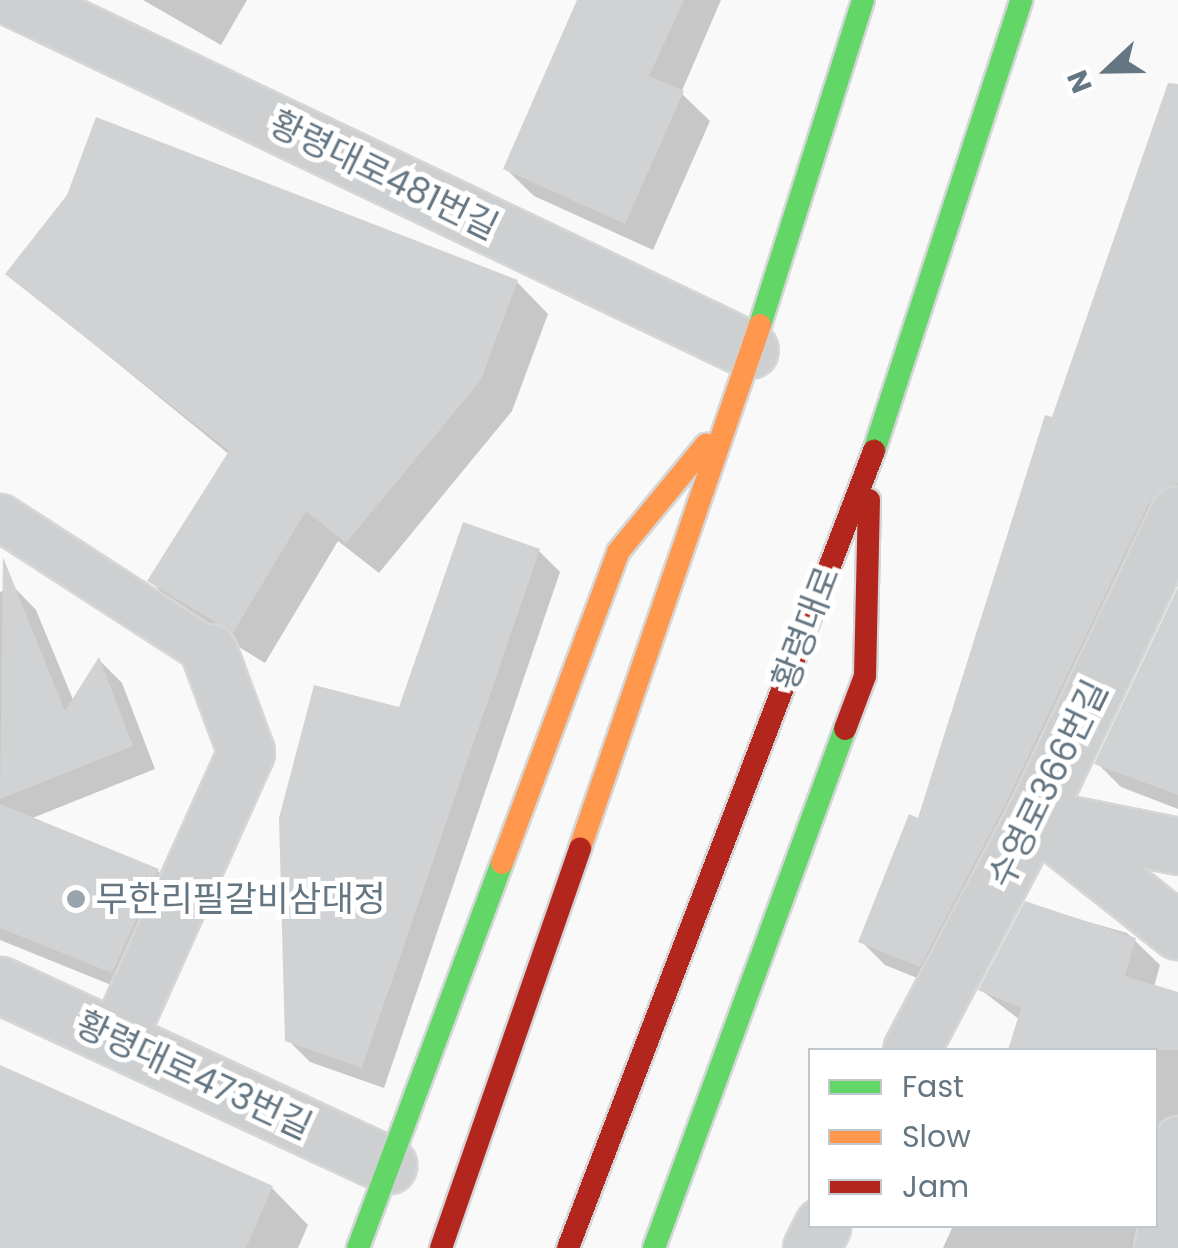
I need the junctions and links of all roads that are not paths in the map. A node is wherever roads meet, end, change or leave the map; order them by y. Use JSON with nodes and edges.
{"nodes":[{"id":1,"x":863,"y":0,"type":"edge"},
{"id":2,"x":1021,"y":0,"type":"edge"},
{"id":3,"x":11,"y":16,"type":"edge"},
{"id":4,"x":750,"y":350,"type":"junction"},
{"id":5,"x":731,"y":416,"type":"junction"},
{"id":6,"x":870,"y":462,"type":"junction"},
{"id":7,"x":1178,"y":514,"type":"edge"},
{"id":8,"x":0,"y":517,"type":"edge"},
{"id":9,"x":209,"y":652,"type":"joint"},
{"id":10,"x":1034,"y":817,"type":"junction"},
{"id":11,"x":1178,"y":846,"type":"edge"},
{"id":12,"x":1178,"y":931,"type":"edge"},
{"id":13,"x":0,"y":985,"type":"edge"},
{"id":14,"x":116,"y":1039,"type":"junction"},
{"id":15,"x":911,"y":1048,"type":"edge"},
{"id":16,"x":1178,"y":1137,"type":"edge"},
{"id":17,"x":388,"y":1165,"type":"junction"},
{"id":18,"x":358,"y":1248,"type":"edge"},
{"id":19,"x":440,"y":1248,"type":"edge"},
{"id":20,"x":568,"y":1248,"type":"edge"},
{"id":21,"x":654,"y":1248,"type":"edge"},
{"id":22,"x":1157,"y":1248,"type":"edge"}],
"edges":[{"from":1,"to":4,"type":"main road"},
{"from":2,"to":6,"type":"main road","name":"황령대로"},
{"from":3,"to":4,"type":"street","name":"황령대로481번길"},
{"from":4,"to":5,"type":"main road"},
{"from":5,"to":17,"type":"main road"},
{"from":5,"to":19,"type":"main road"},
{"from":6,"to":20,"type":"main road","name":"황령대로"},
{"from":6,"to":21,"type":"main road"},
{"from":7,"to":10,"type":"street","name":"수영로366번길"},
{"from":8,"to":9,"type":"lane"},
{"from":9,"to":14,"type":"street"},
{"from":10,"to":11,"type":"street"},
{"from":10,"to":12,"type":"street"},
{"from":10,"to":15,"type":"street","name":"수영로366번길"},
{"from":13,"to":14,"type":"street","name":"황령대로473번길"},
{"from":14,"to":17,"type":"street","name":"황령대로473번길"},
{"from":16,"to":22,"type":"lane"},
{"from":17,"to":18,"type":"main road"}]}
